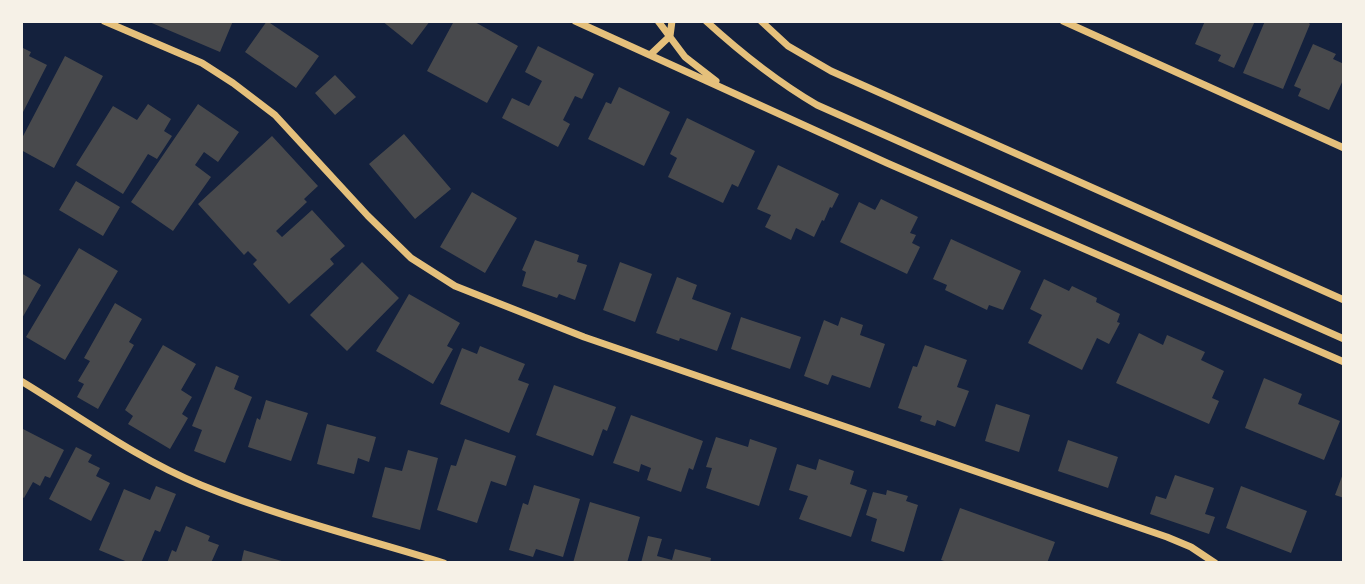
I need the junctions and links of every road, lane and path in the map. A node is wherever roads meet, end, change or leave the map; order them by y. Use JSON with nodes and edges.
{"nodes":[{"id":1,"x":104,"y":21,"type":"edge"},
{"id":2,"x":575,"y":21,"type":"edge"},
{"id":3,"x":659,"y":21,"type":"edge"},
{"id":4,"x":672,"y":21,"type":"edge"},
{"id":5,"x":706,"y":21,"type":"edge"},
{"id":6,"x":761,"y":21,"type":"edge"},
{"id":7,"x":1063,"y":21,"type":"edge"},
{"id":8,"x":670,"y":36,"type":"junction"},
{"id":9,"x":650,"y":55,"type":"junction"},
{"id":10,"x":728,"y":90,"type":"junction"},
{"id":11,"x":1344,"y":148,"type":"edge"},
{"id":12,"x":1344,"y":300,"type":"edge"},
{"id":13,"x":1344,"y":339,"type":"edge"},
{"id":14,"x":1344,"y":362,"type":"edge"},
{"id":15,"x":21,"y":381,"type":"edge"},
{"id":16,"x":444,"y":563,"type":"edge"},
{"id":17,"x":1215,"y":563,"type":"edge"}],
"edges":[{"from":1,"to":17,"type":"street"},
{"from":2,"to":9,"type":"street"},
{"from":3,"to":8,"type":"street"},
{"from":4,"to":8,"type":"street"},
{"from":5,"to":13,"type":"street"},
{"from":6,"to":12,"type":"street"},
{"from":7,"to":11,"type":"street"},
{"from":8,"to":9,"type":"street"},
{"from":8,"to":10,"type":"street"},
{"from":9,"to":10,"type":"street"},
{"from":10,"to":14,"type":"street"},
{"from":15,"to":16,"type":"street"}]}
